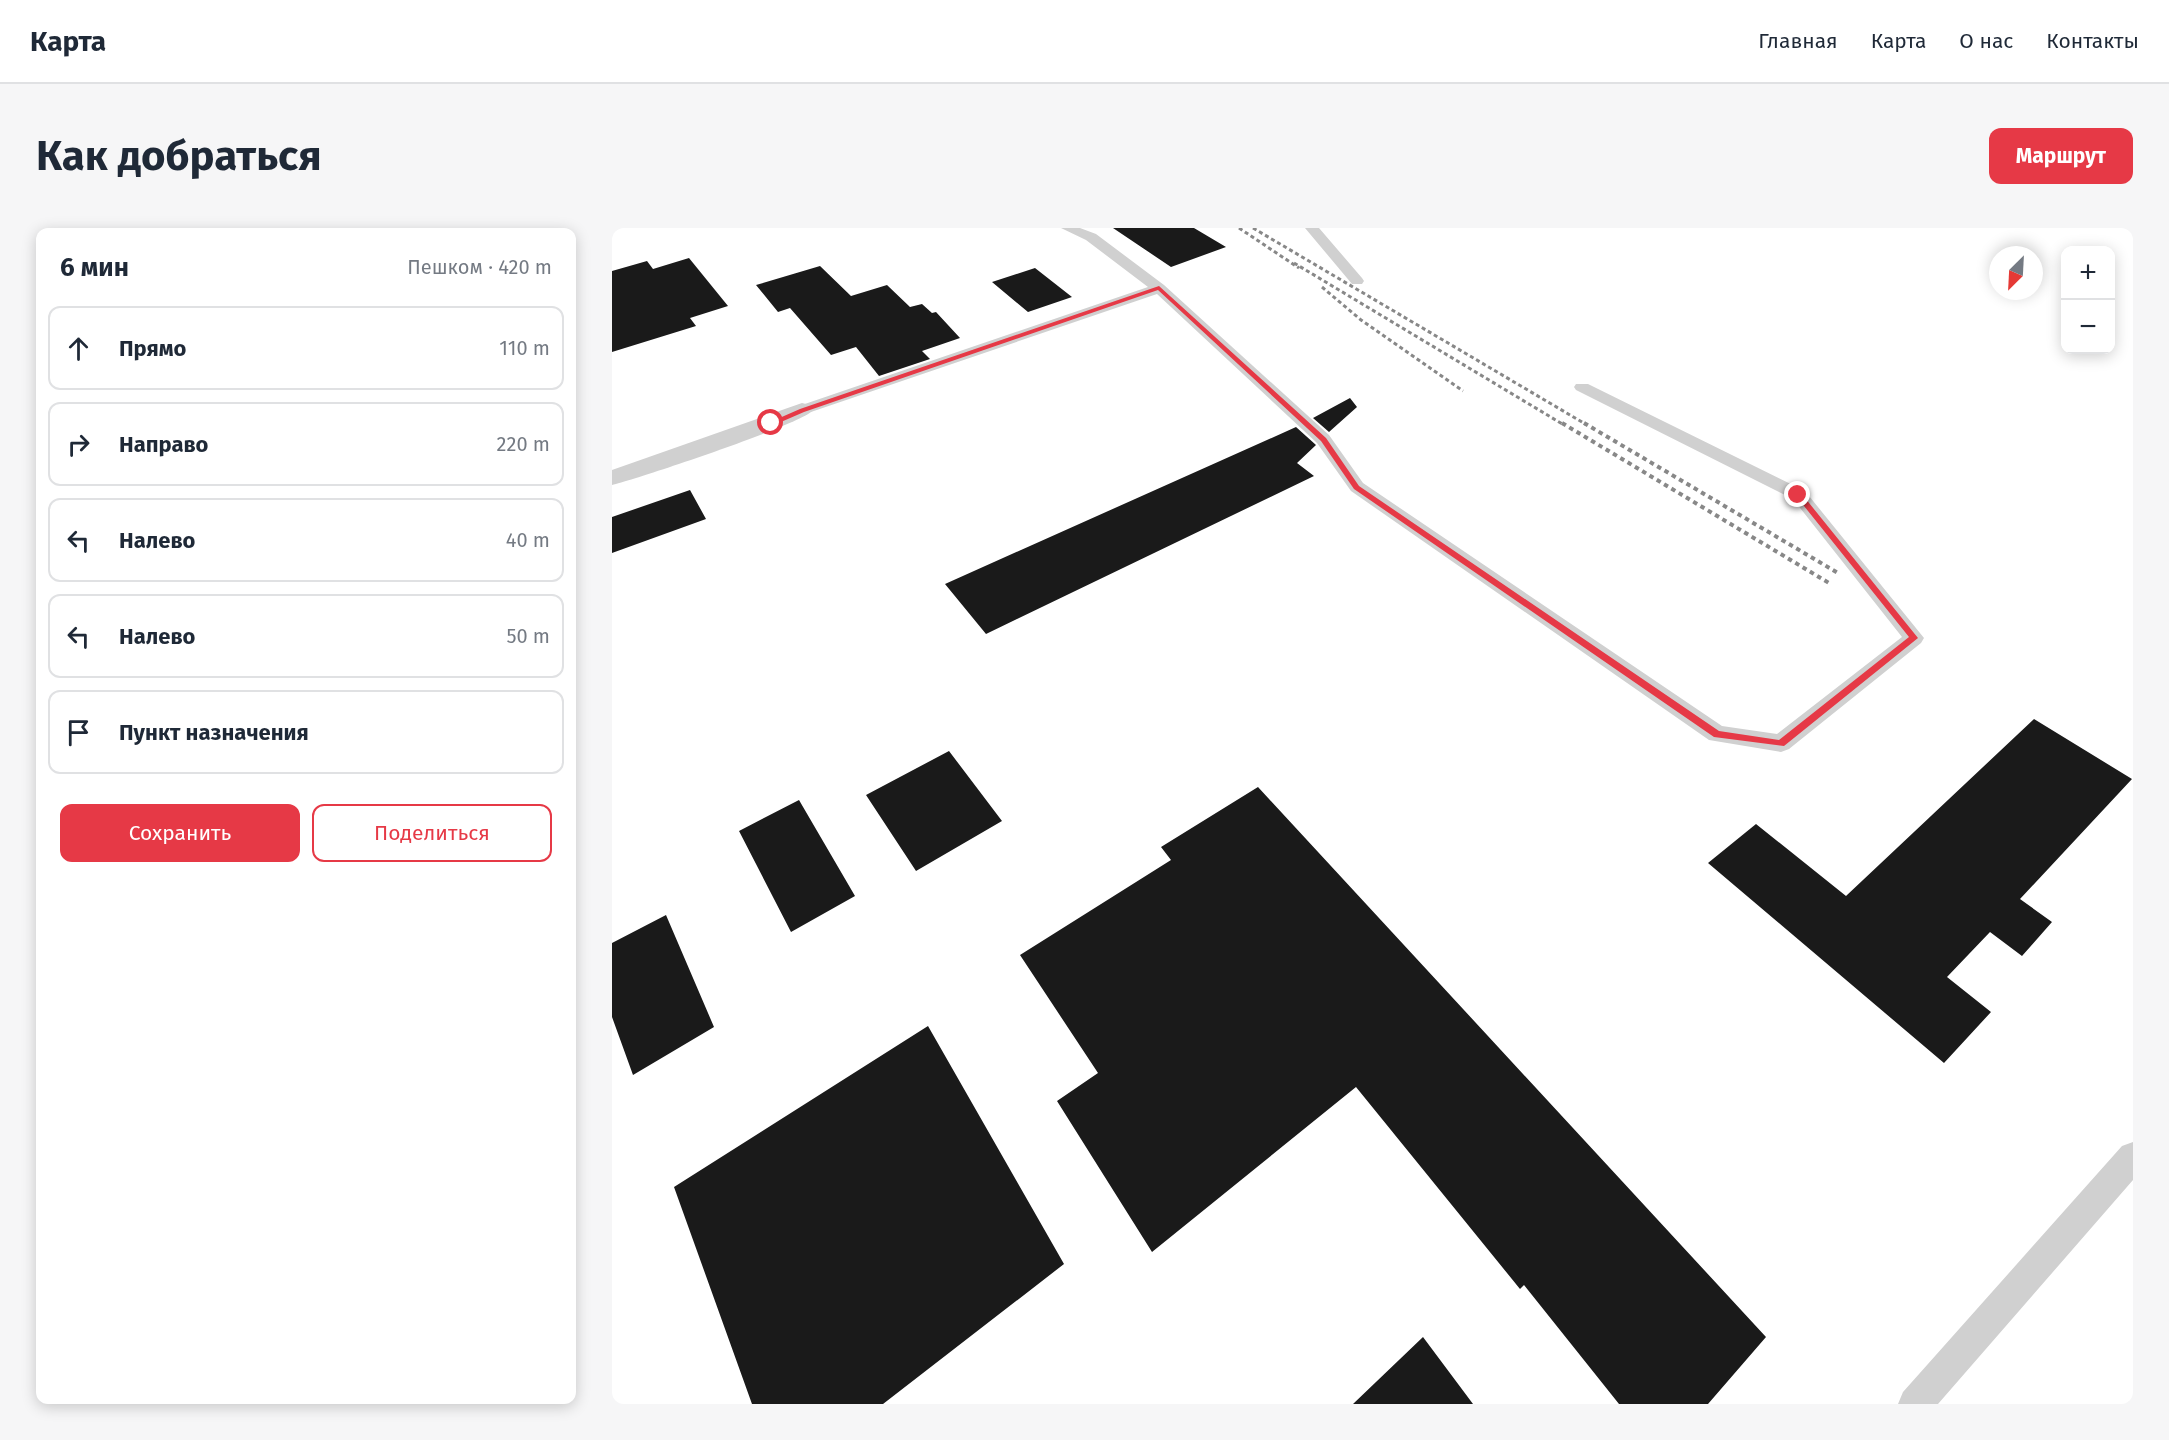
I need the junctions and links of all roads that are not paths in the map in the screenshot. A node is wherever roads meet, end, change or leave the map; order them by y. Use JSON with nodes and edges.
{"nodes":[{"id":1,"x":1068,"y":228,"type":"edge"},
{"id":2,"x":1312,"y":228,"type":"edge"},
{"id":3,"x":1357,"y":281,"type":"dead end"},
{"id":4,"x":1159,"y":288,"type":"junction"},
{"id":5,"x":1582,"y":387,"type":"dead end"},
{"id":6,"x":802,"y":410,"type":"joint"},
{"id":7,"x":612,"y":478,"type":"edge"},
{"id":8,"x":2133,"y":1156,"type":"edge"},
{"id":9,"x":1915,"y":1404,"type":"edge"}],
"edges":[{"from":1,"to":4,"type":"lane"},
{"from":2,"to":3,"type":"lane"},
{"from":4,"to":5,"type":"lane"},
{"from":4,"to":6,"type":"lane"},
{"from":6,"to":7,"type":"street"},
{"from":8,"to":9,"type":"lane"}]}
